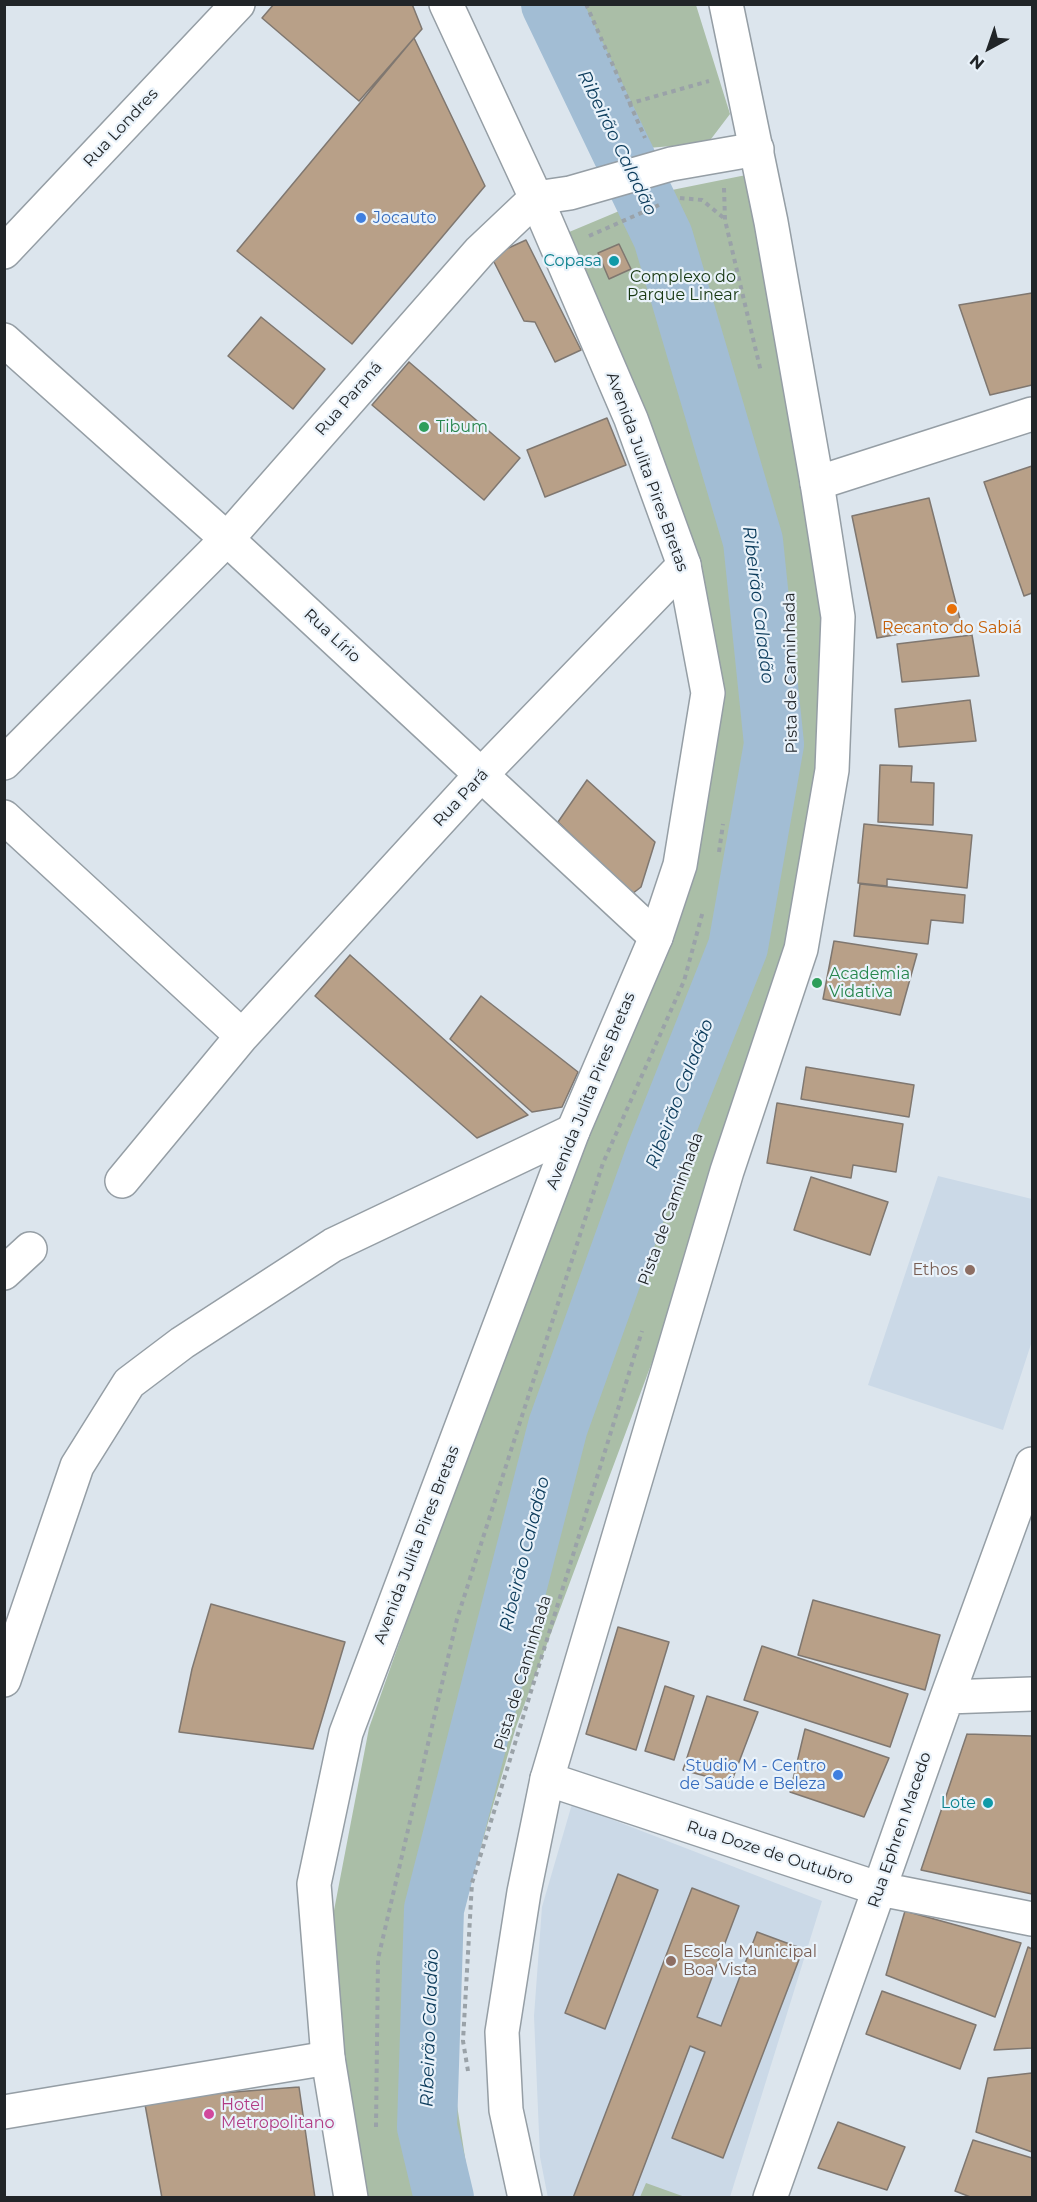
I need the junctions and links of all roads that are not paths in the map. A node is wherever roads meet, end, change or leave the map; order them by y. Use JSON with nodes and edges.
{"nodes":[{"id":1,"x":238,"y":4,"type":"edge"},
{"id":2,"x":446,"y":4,"type":"edge"},
{"id":3,"x":726,"y":4,"type":"edge"},
{"id":4,"x":757,"y":149,"type":"junction"},
{"id":5,"x":536,"y":198,"type":"junction"},
{"id":6,"x":4,"y":252,"type":"edge"},
{"id":7,"x":4,"y":340,"type":"edge"},
{"id":8,"x":1032,"y":414,"type":"edge"},
{"id":9,"x":818,"y":483,"type":"junction"},
{"id":10,"x":227,"y":539,"type":"junction"},
{"id":11,"x":684,"y":565,"type":"junction"},
{"id":12,"x":4,"y":763,"type":"edge"},
{"id":13,"x":481,"y":775,"type":"junction"},
{"id":14,"x":4,"y":818,"type":"edge"},
{"id":15,"x":656,"y":937,"type":"junction"},
{"id":16,"x":242,"y":1036,"type":"junction"},
{"id":17,"x":573,"y":1131,"type":"junction"},
{"id":18,"x":122,"y":1181,"type":"dead end"},
{"id":19,"x":30,"y":1249,"type":"dead end"},
{"id":20,"x":4,"y":1273,"type":"edge"},
{"id":21,"x":1032,"y":1464,"type":"edge"},
{"id":22,"x":4,"y":1680,"type":"edge"},
{"id":23,"x":1032,"y":1694,"type":"edge"},
{"id":24,"x":946,"y":1697,"type":"junction"},
{"id":25,"x":548,"y":1779,"type":"junction"},
{"id":26,"x":880,"y":1889,"type":"junction"},
{"id":27,"x":1032,"y":1919,"type":"edge"},
{"id":28,"x":328,"y":2058,"type":"junction"},
{"id":29,"x":4,"y":2112,"type":"edge"},
{"id":30,"x":351,"y":2198,"type":"edge"},
{"id":31,"x":525,"y":2198,"type":"edge"},
{"id":32,"x":770,"y":2198,"type":"edge"}],
"edges":[{"from":1,"to":6,"type":"street","name":"Rua Londres"},
{"from":2,"to":5,"type":"street","name":"Avenida Julita Pires Bretas"},
{"from":3,"to":4,"type":"street"},
{"from":4,"to":5,"type":"street"},
{"from":4,"to":9,"type":"street"},
{"from":5,"to":10,"type":"street","name":"Rua Paraná"},
{"from":5,"to":11,"type":"street","name":"Avenida Julita Pires Bretas"},
{"from":7,"to":10,"type":"street","name":"Rua Lírio"},
{"from":8,"to":9,"type":"street"},
{"from":9,"to":25,"type":"street"},
{"from":10,"to":12,"type":"street","name":"Rua Paraná"},
{"from":10,"to":13,"type":"street","name":"Rua Lírio"},
{"from":11,"to":13,"type":"street","name":"Rua Pará"},
{"from":11,"to":15,"type":"street","name":"Avenida Julita Pires Bretas"},
{"from":13,"to":15,"type":"street","name":"Rua Lírio"},
{"from":13,"to":16,"type":"street","name":"Rua Pará"},
{"from":14,"to":16,"type":"street"},
{"from":15,"to":17,"type":"street","name":"Avenida Julita Pires Bretas"},
{"from":16,"to":18,"type":"street","name":"Rua Pará"},
{"from":17,"to":22,"type":"street"},
{"from":17,"to":28,"type":"street","name":"Avenida Julita Pires Bretas"},
{"from":19,"to":20,"type":"street"},
{"from":21,"to":24,"type":"street","name":"Rua Ephren Macedo"},
{"from":23,"to":24,"type":"street"},
{"from":24,"to":26,"type":"street","name":"Rua Ephren Macedo"},
{"from":25,"to":26,"type":"street","name":"Rua Doze de Outubro"},
{"from":25,"to":31,"type":"street"},
{"from":26,"to":27,"type":"street","name":"Rua Doze de Outubro"},
{"from":26,"to":32,"type":"street","name":"Rua Ephren Macedo"},
{"from":28,"to":29,"type":"street"},
{"from":28,"to":30,"type":"street","name":"Avenida Julita Pires Bretas"}]}
